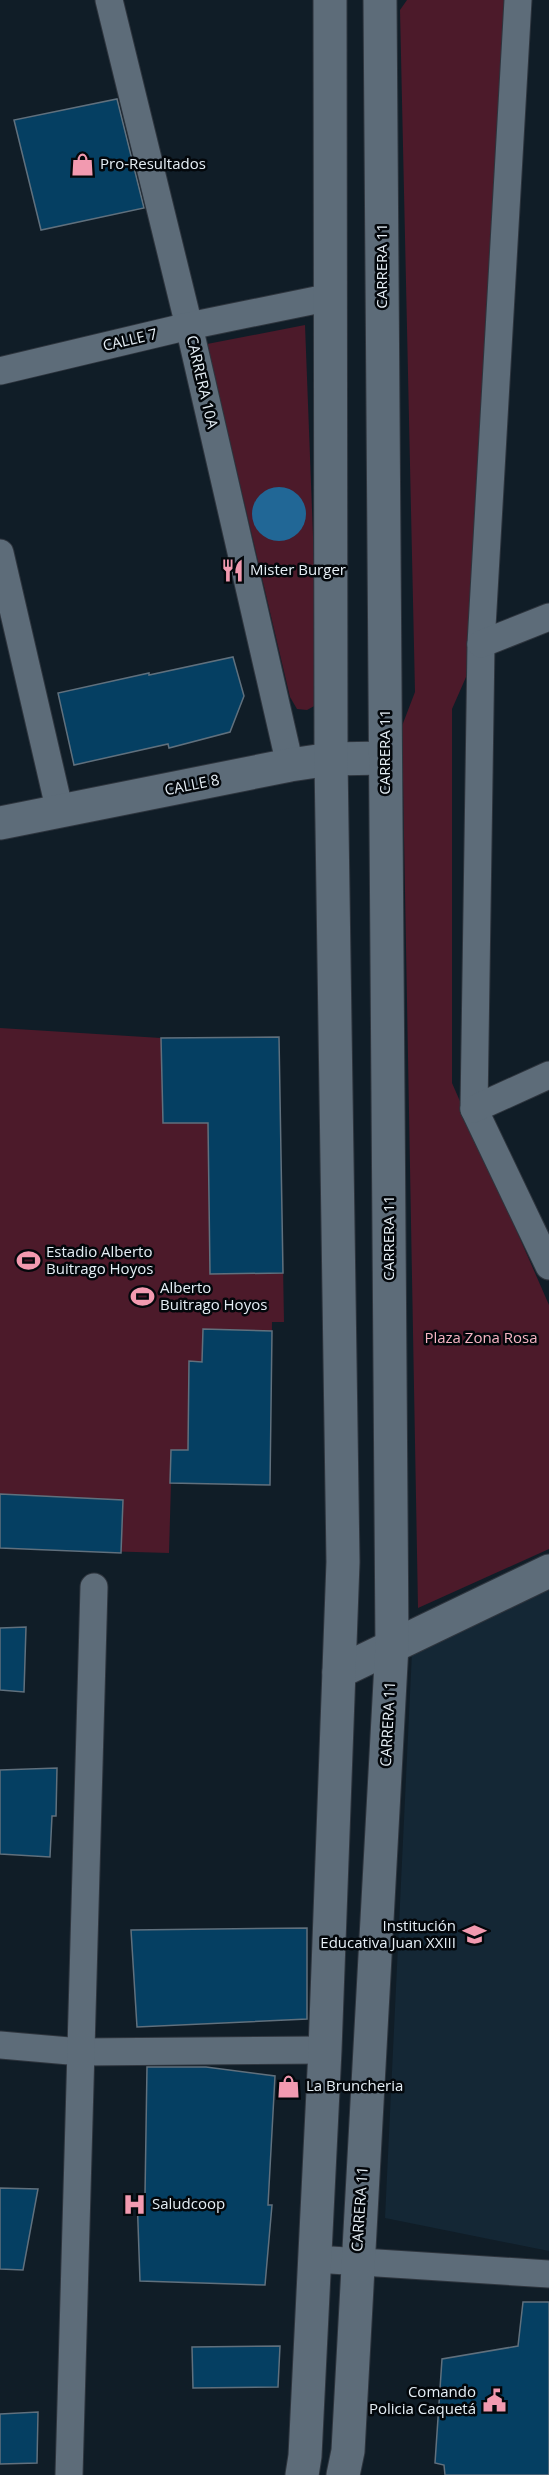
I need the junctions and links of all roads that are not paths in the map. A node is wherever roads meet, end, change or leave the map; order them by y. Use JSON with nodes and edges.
{"nodes":[{"id":1,"x":109,"y":0,"type":"edge"},
{"id":2,"x":330,"y":0,"type":"edge"},
{"id":3,"x":380,"y":0,"type":"edge"},
{"id":4,"x":398,"y":0,"type":"edge"},
{"id":5,"x":518,"y":0,"type":"edge"},
{"id":6,"x":380,"y":37,"type":"junction"},
{"id":7,"x":331,"y":297,"type":"junction"},
{"id":8,"x":189,"y":326,"type":"junction"},
{"id":9,"x":0,"y":371,"type":"edge"},
{"id":10,"x":0,"y":553,"type":"edge"},
{"id":11,"x":549,"y":617,"type":"edge"},
{"id":12,"x":481,"y":644,"type":"junction"},
{"id":13,"x":385,"y":758,"type":"junction"},
{"id":14,"x":331,"y":759,"type":"junction"},
{"id":15,"x":290,"y":765,"type":"junction"},
{"id":16,"x":60,"y":812,"type":"junction"},
{"id":17,"x":0,"y":823,"type":"edge"},
{"id":18,"x":549,"y":1075,"type":"edge"},
{"id":19,"x":474,"y":1109,"type":"junction"},
{"id":20,"x":549,"y":1266,"type":"edge"},
{"id":21,"x":549,"y":1571,"type":"edge"},
{"id":22,"x":94,"y":1587,"type":"dead end"},
{"id":23,"x":392,"y":1645,"type":"junction"},
{"id":24,"x":339,"y":1672,"type":"junction"},
{"id":25,"x":0,"y":2045,"type":"edge"},
{"id":26,"x":325,"y":2050,"type":"junction"},
{"id":27,"x":81,"y":2052,"type":"junction"},
{"id":28,"x":315,"y":2259,"type":"junction"},
{"id":29,"x":357,"y":2261,"type":"junction"},
{"id":30,"x":549,"y":2274,"type":"edge"},
{"id":31,"x":69,"y":2475,"type":"edge"},
{"id":32,"x":302,"y":2475,"type":"edge"},
{"id":33,"x":343,"y":2475,"type":"edge"}],
"edges":[{"from":1,"to":8,"type":"street","name":"CARRERA 10A"},
{"from":2,"to":7,"type":"main road"},
{"from":3,"to":6,"type":"main road","name":"CARRERA 11"},
{"from":4,"to":6,"type":"main road"},
{"from":5,"to":12,"type":"street"},
{"from":6,"to":13,"type":"main road","name":"CARRERA 11"},
{"from":7,"to":8,"type":"street","name":"CALLE 7"},
{"from":7,"to":14,"type":"main road"},
{"from":8,"to":9,"type":"street","name":"CALLE 7"},
{"from":8,"to":15,"type":"street","name":"CARRERA 10A"},
{"from":10,"to":16,"type":"street"},
{"from":11,"to":12,"type":"street"},
{"from":12,"to":19,"type":"street"},
{"from":13,"to":14,"type":"main road","name":"CALLE 8"},
{"from":13,"to":23,"type":"main road","name":"CARRERA 11"},
{"from":14,"to":15,"type":"main road","name":"CALLE 8"},
{"from":14,"to":24,"type":"main road"},
{"from":15,"to":16,"type":"main road","name":"CALLE 8"},
{"from":16,"to":17,"type":"main road","name":"CALLE 8"},
{"from":18,"to":19,"type":"street"},
{"from":19,"to":20,"type":"street"},
{"from":21,"to":23,"type":"main road"},
{"from":22,"to":27,"type":"street"},
{"from":23,"to":24,"type":"main road"},
{"from":23,"to":29,"type":"main road","name":"CARRERA 11"},
{"from":24,"to":26,"type":"main road"},
{"from":25,"to":27,"type":"street"},
{"from":26,"to":27,"type":"street"},
{"from":26,"to":28,"type":"main road"},
{"from":27,"to":31,"type":"street"},
{"from":28,"to":29,"type":"street"},
{"from":28,"to":32,"type":"main road"},
{"from":29,"to":30,"type":"street"},
{"from":29,"to":33,"type":"main road","name":"CARRERA 11"}]}
